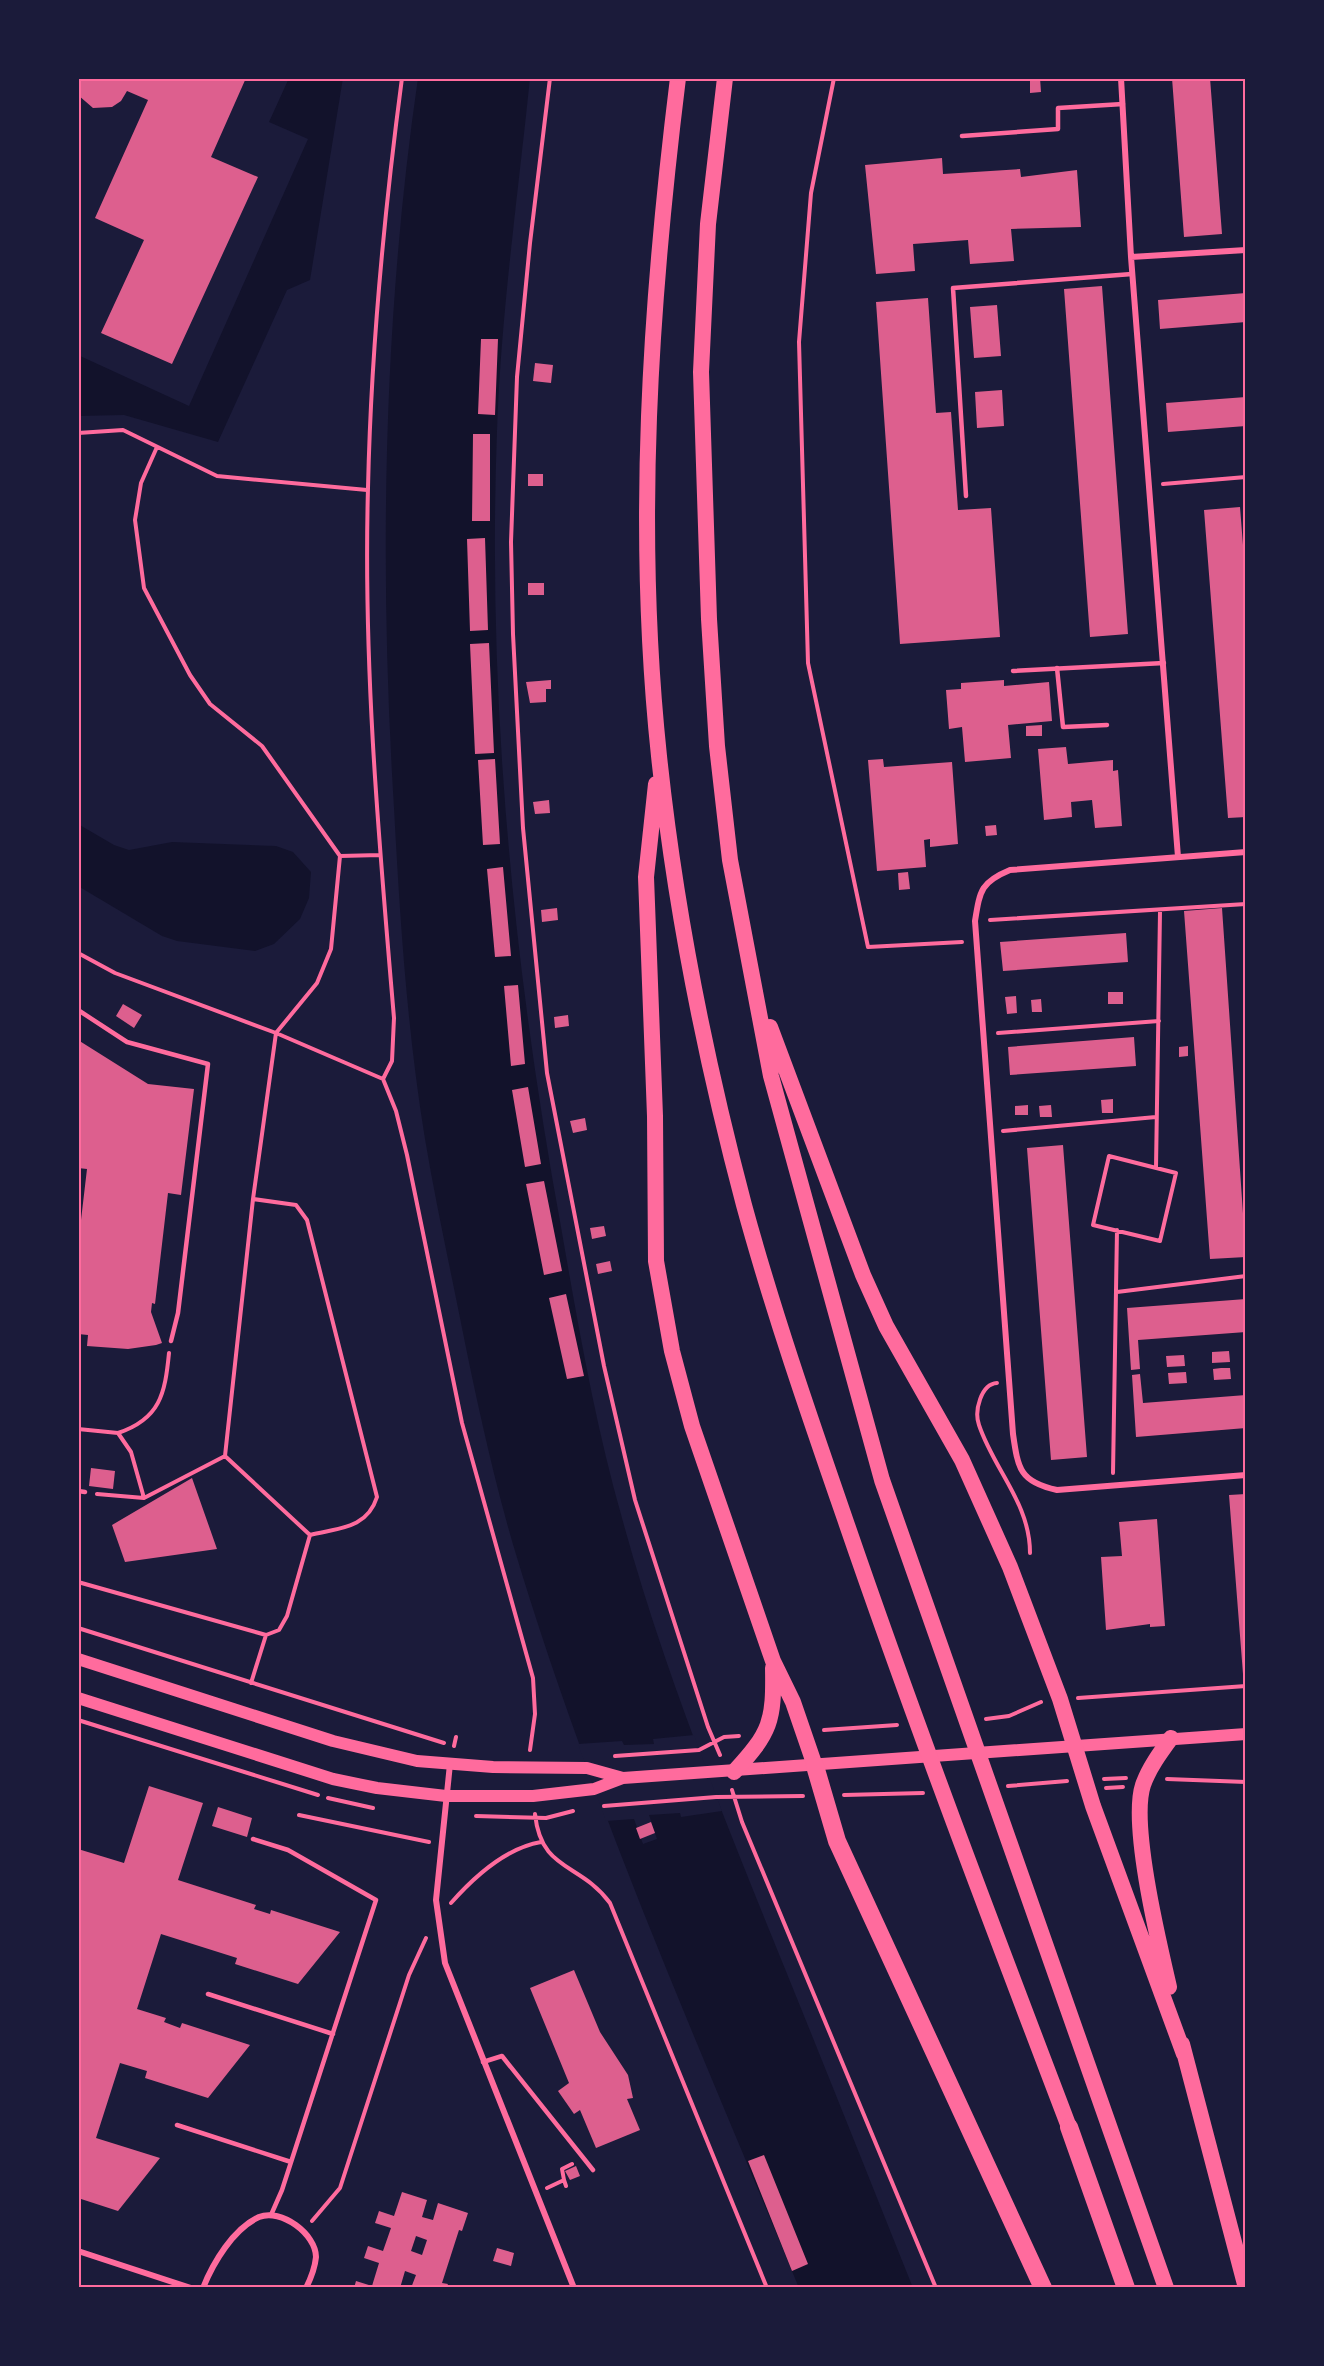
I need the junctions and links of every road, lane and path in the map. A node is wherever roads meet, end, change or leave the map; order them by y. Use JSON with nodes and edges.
{"nodes":[{"id":1,"x":402,"y":78,"type":"edge"},
{"id":2,"x":550,"y":78,"type":"edge"},
{"id":3,"x":678,"y":78,"type":"edge"},
{"id":4,"x":725,"y":78,"type":"edge"},
{"id":5,"x":834,"y":78,"type":"edge"},
{"id":6,"x":1121,"y":78,"type":"edge"},
{"id":7,"x":1123,"y":105,"type":"junction"},
{"id":8,"x":962,"y":136,"type":"dead end"},
{"id":9,"x":1246,"y":250,"type":"edge"},
{"id":10,"x":1131,"y":257,"type":"junction"},
{"id":11,"x":1132,"y":274,"type":"junction"},
{"id":12,"x":78,"y":434,"type":"edge"},
{"id":13,"x":157,"y":447,"type":"junction"},
{"id":14,"x":1246,"y":477,"type":"edge"},
{"id":15,"x":1148,"y":485,"type":"junction"},
{"id":16,"x":368,"y":490,"type":"junction"},
{"id":17,"x":966,"y":496,"type":"dead end"},
{"id":18,"x":1164,"y":663,"type":"junction"},
{"id":19,"x":1057,"y":668,"type":"junction"},
{"id":20,"x":1013,"y":671,"type":"dead end"},
{"id":21,"x":1107,"y":725,"type":"dead end"},
{"id":22,"x":659,"y":756,"type":"junction"},
{"id":23,"x":1246,"y":852,"type":"edge"},
{"id":24,"x":380,"y":855,"type":"junction"},
{"id":25,"x":340,"y":856,"type":"junction"},
{"id":26,"x":1178,"y":857,"type":"junction"},
{"id":27,"x":1246,"y":904,"type":"edge"},
{"id":28,"x":1160,"y":912,"type":"junction"},
{"id":29,"x":975,"y":921,"type":"junction"},
{"id":30,"x":975,"y":941,"type":"junction"},
{"id":31,"x":78,"y":953,"type":"edge"},
{"id":32,"x":753,"y":978,"type":"junction"},
{"id":33,"x":78,"y":1010,"type":"edge"},
{"id":34,"x":1159,"y":1022,"type":"junction"},
{"id":35,"x":276,"y":1033,"type":"junction"},
{"id":36,"x":982,"y":1034,"type":"junction"},
{"id":37,"x":383,"y":1079,"type":"junction"},
{"id":38,"x":1156,"y":1117,"type":"junction"},
{"id":39,"x":991,"y":1132,"type":"junction"},
{"id":40,"x":1156,"y":1168,"type":"junction"},
{"id":41,"x":253,"y":1198,"type":"junction"},
{"id":42,"x":1118,"y":1230,"type":"junction"},
{"id":43,"x":1246,"y":1276,"type":"edge"},
{"id":44,"x":1117,"y":1292,"type":"junction"},
{"id":45,"x":171,"y":1341,"type":"joint"},
{"id":46,"x":78,"y":1429,"type":"edge"},
{"id":47,"x":118,"y":1432,"type":"junction"},
{"id":48,"x":225,"y":1456,"type":"junction"},
{"id":49,"x":1246,"y":1475,"type":"edge"},
{"id":50,"x":1113,"y":1486,"type":"junction"},
{"id":51,"x":78,"y":1491,"type":"edge"},
{"id":52,"x":85,"y":1492,"type":"joint"},
{"id":53,"x":144,"y":1498,"type":"junction"},
{"id":54,"x":310,"y":1535,"type":"junction"},
{"id":55,"x":78,"y":1582,"type":"edge"},
{"id":56,"x":78,"y":1628,"type":"edge"},
{"id":57,"x":266,"y":1635,"type":"junction"},
{"id":58,"x":78,"y":1659,"type":"edge"},
{"id":59,"x":773,"y":1661,"type":"junction"},
{"id":60,"x":251,"y":1683,"type":"junction"},
{"id":61,"x":1246,"y":1686,"type":"edge"},
{"id":62,"x":1090,"y":1689,"type":"dead end"},
{"id":63,"x":1091,"y":1697,"type":"junction"},
{"id":64,"x":78,"y":1698,"type":"edge"},
{"id":65,"x":1060,"y":1699,"type":"junction"},
{"id":66,"x":983,"y":1719,"type":"dead end"},
{"id":67,"x":78,"y":1720,"type":"edge"},
{"id":68,"x":901,"y":1724,"type":"dead end"},
{"id":69,"x":803,"y":1731,"type":"junction"},
{"id":70,"x":1246,"y":1734,"type":"edge"},
{"id":71,"x":765,"y":1735,"type":"junction"},
{"id":72,"x":456,"y":1737,"type":"dead end"},
{"id":73,"x":1172,"y":1738,"type":"junction"},
{"id":74,"x":714,"y":1741,"type":"junction"},
{"id":75,"x":454,"y":1745,"type":"junction"},
{"id":76,"x":1074,"y":1745,"type":"junction"},
{"id":77,"x":465,"y":1746,"type":"dead end"},
{"id":78,"x":519,"y":1749,"type":"dead end"},
{"id":79,"x":530,"y":1749,"type":"junction"},
{"id":80,"x":536,"y":1750,"type":"dead end"},
{"id":81,"x":607,"y":1756,"type":"dead end"},
{"id":82,"x":450,"y":1764,"type":"junction"},
{"id":83,"x":815,"y":1766,"type":"junction"},
{"id":84,"x":734,"y":1772,"type":"junction"},
{"id":85,"x":623,"y":1778,"type":"junction"},
{"id":86,"x":1130,"y":1787,"type":"dead end"},
{"id":87,"x":293,"y":1788,"type":"dead end"},
{"id":88,"x":1102,"y":1789,"type":"dead end"},
{"id":89,"x":446,"y":1796,"type":"junction"},
{"id":90,"x":716,"y":1797,"type":"dead end"},
{"id":91,"x":734,"y":1797,"type":"dead end"},
{"id":92,"x":601,"y":1806,"type":"dead end"},
{"id":93,"x":583,"y":1809,"type":"dead end"},
{"id":94,"x":299,"y":1815,"type":"dead end"},
{"id":95,"x":253,"y":1839,"type":"dead end"},
{"id":96,"x":541,"y":1842,"type":"junction"},
{"id":97,"x":442,"y":1844,"type":"junction"},
{"id":98,"x":437,"y":1920,"type":"junction"},
{"id":99,"x":208,"y":1994,"type":"dead end"},
{"id":100,"x":333,"y":2034,"type":"junction"},
{"id":101,"x":1184,"y":2054,"type":"junction"},
{"id":102,"x":483,"y":2062,"type":"junction"},
{"id":103,"x":177,"y":2126,"type":"dead end"},
{"id":104,"x":1069,"y":2127,"type":"joint"},
{"id":105,"x":584,"y":2159,"type":"junction"},
{"id":106,"x":291,"y":2163,"type":"junction"},
{"id":107,"x":593,"y":2170,"type":"dead end"},
{"id":108,"x":564,"y":2180,"type":"junction"},
{"id":109,"x":566,"y":2186,"type":"dead end"},
{"id":110,"x":536,"y":2193,"type":"junction"},
{"id":111,"x":271,"y":2215,"type":"junction"},
{"id":112,"x":304,"y":2230,"type":"junction"},
{"id":113,"x":78,"y":2251,"type":"edge"},
{"id":114,"x":191,"y":2288,"type":"edge"},
{"id":115,"x":203,"y":2288,"type":"edge"},
{"id":116,"x":306,"y":2288,"type":"edge"},
{"id":117,"x":574,"y":2288,"type":"edge"},
{"id":118,"x":768,"y":2288,"type":"edge"},
{"id":119,"x":936,"y":2288,"type":"edge"},
{"id":120,"x":1043,"y":2288,"type":"edge"},
{"id":121,"x":1126,"y":2288,"type":"edge"},
{"id":122,"x":1166,"y":2288,"type":"edge"},
{"id":123,"x":1246,"y":2288,"type":"edge"}],
"edges":[{"from":1,"to":16,"type":"path"},
{"from":2,"to":74,"type":"path"},
{"from":3,"to":22,"type":"highway"},
{"from":4,"to":32,"type":"highway"},
{"from":5,"to":30,"type":"path"},
{"from":6,"to":7,"type":"street"},
{"from":7,"to":8,"type":"lane"},
{"from":7,"to":10,"type":"street"},
{"from":9,"to":10,"type":"street"},
{"from":10,"to":11,"type":"street"},
{"from":11,"to":15,"type":"street"},
{"from":11,"to":17,"type":"lane"},
{"from":12,"to":13,"type":"path"},
{"from":13,"to":16,"type":"path"},
{"from":13,"to":25,"type":"path"},
{"from":14,"to":15,"type":"path"},
{"from":15,"to":18,"type":"street"},
{"from":16,"to":24,"type":"path"},
{"from":18,"to":19,"type":"lane"},
{"from":18,"to":26,"type":"street"},
{"from":19,"to":20,"type":"lane"},
{"from":19,"to":21,"type":"lane"},
{"from":22,"to":59,"type":"highway"},
{"from":22,"to":104,"type":"highway"},
{"from":23,"to":26,"type":"street"},
{"from":24,"to":25,"type":"path"},
{"from":24,"to":37,"type":"path"},
{"from":25,"to":35,"type":"path"},
{"from":26,"to":29,"type":"street"},
{"from":27,"to":28,"type":"path"},
{"from":28,"to":29,"type":"path"},
{"from":28,"to":34,"type":"path"},
{"from":29,"to":30,"type":"street"},
{"from":30,"to":36,"type":"street"},
{"from":31,"to":35,"type":"path"},
{"from":32,"to":65,"type":"highway"},
{"from":32,"to":122,"type":"highway"},
{"from":33,"to":45,"type":"lane"},
{"from":34,"to":36,"type":"path"},
{"from":34,"to":38,"type":"path"},
{"from":35,"to":37,"type":"path"},
{"from":35,"to":41,"type":"path"},
{"from":36,"to":39,"type":"street"},
{"from":37,"to":79,"type":"path"},
{"from":38,"to":39,"type":"path"},
{"from":38,"to":40,"type":"path"},
{"from":39,"to":50,"type":"street"},
{"from":40,"to":42,"type":"path"},
{"from":40,"to":42,"type":"path"},
{"from":41,"to":48,"type":"path"},
{"from":41,"to":54,"type":"path"},
{"from":42,"to":44,"type":"path"},
{"from":43,"to":44,"type":"path"},
{"from":44,"to":50,"type":"path"},
{"from":45,"to":47,"type":"path"},
{"from":46,"to":47,"type":"path"},
{"from":47,"to":53,"type":"path"},
{"from":48,"to":53,"type":"path"},
{"from":48,"to":54,"type":"path"},
{"from":49,"to":50,"type":"street"},
{"from":51,"to":52,"type":"lane"},
{"from":52,"to":53,"type":"path"},
{"from":54,"to":57,"type":"path"},
{"from":55,"to":57,"type":"path"},
{"from":56,"to":60,"type":"path"},
{"from":57,"to":60,"type":"path"},
{"from":58,"to":82,"type":"main road"},
{"from":59,"to":69,"type":"highway"},
{"from":59,"to":71,"type":"highway"},
{"from":60,"to":75,"type":"path"},
{"from":61,"to":63,"type":"path"},
{"from":62,"to":63,"type":"path"},
{"from":63,"to":65,"type":"path"},
{"from":64,"to":89,"type":"main road"},
{"from":65,"to":66,"type":"path"},
{"from":65,"to":76,"type":"highway"},
{"from":67,"to":87,"type":"path"},
{"from":68,"to":69,"type":"path"},
{"from":69,"to":83,"type":"highway"},
{"from":70,"to":73,"type":"main road"},
{"from":71,"to":74,"type":"path"},
{"from":71,"to":84,"type":"highway"},
{"from":72,"to":75,"type":"path"},
{"from":73,"to":76,"type":"main road"},
{"from":73,"to":101,"type":"highway"},
{"from":74,"to":81,"type":"path"},
{"from":75,"to":77,"type":"path"},
{"from":76,"to":83,"type":"main road"},
{"from":76,"to":101,"type":"highway"},
{"from":78,"to":79,"type":"path"},
{"from":79,"to":80,"type":"path"},
{"from":82,"to":85,"type":"main road"},
{"from":82,"to":89,"type":"street"},
{"from":83,"to":84,"type":"main road"},
{"from":83,"to":120,"type":"highway"},
{"from":84,"to":85,"type":"main road"},
{"from":85,"to":89,"type":"main road"},
{"from":86,"to":88,"type":"path"},
{"from":89,"to":97,"type":"street"},
{"from":90,"to":92,"type":"path"},
{"from":91,"to":119,"type":"path"},
{"from":93,"to":96,"type":"path"},
{"from":94,"to":97,"type":"path"},
{"from":95,"to":100,"type":"lane"},
{"from":96,"to":98,"type":"path"},
{"from":96,"to":118,"type":"path"},
{"from":97,"to":98,"type":"street"},
{"from":98,"to":102,"type":"street"},
{"from":98,"to":112,"type":"path"},
{"from":99,"to":100,"type":"lane"},
{"from":100,"to":106,"type":"lane"},
{"from":101,"to":123,"type":"highway"},
{"from":102,"to":105,"type":"lane"},
{"from":102,"to":110,"type":"street"},
{"from":103,"to":106,"type":"lane"},
{"from":104,"to":121,"type":"highway"},
{"from":105,"to":107,"type":"lane"},
{"from":105,"to":108,"type":"path"},
{"from":106,"to":111,"type":"lane"},
{"from":108,"to":109,"type":"path"},
{"from":108,"to":110,"type":"path"},
{"from":110,"to":117,"type":"street"},
{"from":111,"to":112,"type":"street"},
{"from":111,"to":115,"type":"street"},
{"from":112,"to":116,"type":"street"},
{"from":113,"to":114,"type":"street"}]}
